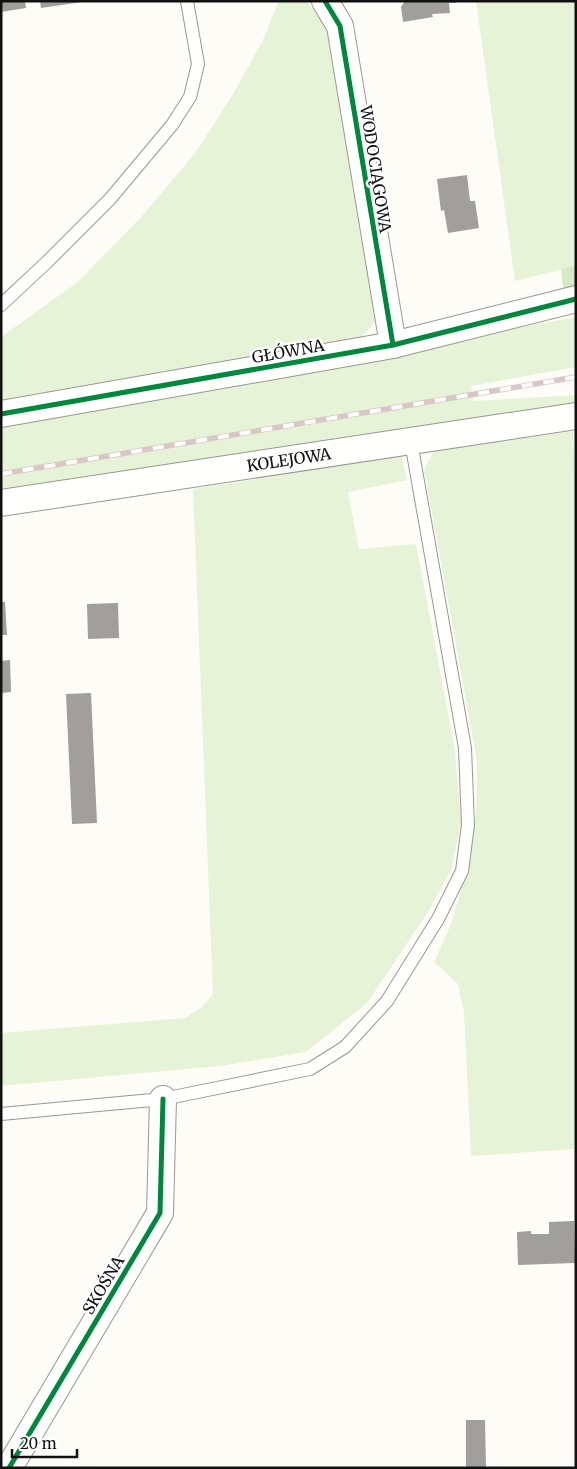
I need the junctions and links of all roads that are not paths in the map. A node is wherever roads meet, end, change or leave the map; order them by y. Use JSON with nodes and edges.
{"nodes":[{"id":1,"x":187,"y":1,"type":"edge"},
{"id":2,"x":325,"y":1,"type":"edge"},
{"id":3,"x":576,"y":299,"type":"edge"},
{"id":4,"x":1,"y":305,"type":"edge"},
{"id":5,"x":393,"y":345,"type":"junction"},
{"id":6,"x":1,"y":414,"type":"edge"},
{"id":7,"x":576,"y":416,"type":"edge"},
{"id":8,"x":411,"y":442,"type":"junction"},
{"id":9,"x":1,"y":503,"type":"edge"},
{"id":10,"x":163,"y":1099,"type":"junction"},
{"id":11,"x":1,"y":1114,"type":"edge"},
{"id":12,"x":9,"y":1468,"type":"edge"}],
"edges":[{"from":1,"to":4,"type":"lane"},
{"from":2,"to":5,"type":"street","name":"WODOCIĄGOWA"},
{"from":3,"to":5,"type":"street","name":"GŁÓWNA"},
{"from":5,"to":6,"type":"street","name":"GŁÓWNA"},
{"from":7,"to":8,"type":"street","name":"KOLEJOWA"},
{"from":8,"to":9,"type":"street","name":"KOLEJOWA"},
{"from":8,"to":10,"type":"lane"},
{"from":10,"to":11,"type":"lane"},
{"from":10,"to":12,"type":"street","name":"SKOŚNA"}]}
